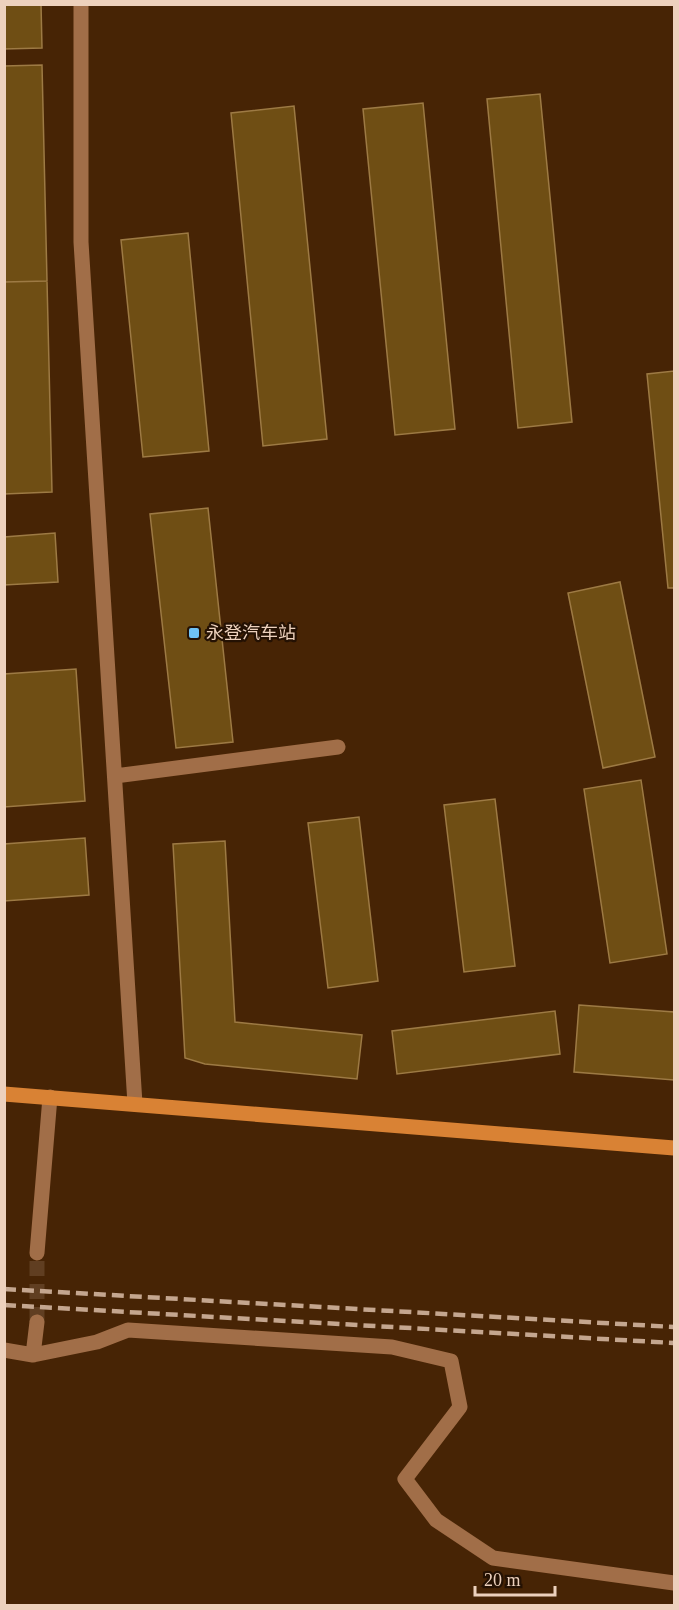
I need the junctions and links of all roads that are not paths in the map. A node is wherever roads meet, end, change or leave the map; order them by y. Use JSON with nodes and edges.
{"nodes":[{"id":1,"x":81,"y":4,"type":"edge"},
{"id":2,"x":338,"y":747,"type":"dead end"},
{"id":3,"x":115,"y":776,"type":"junction"},
{"id":4,"x":4,"y":1094,"type":"edge"},
{"id":5,"x":50,"y":1097,"type":"junction"},
{"id":6,"x":135,"y":1104,"type":"junction"},
{"id":7,"x":675,"y":1148,"type":"edge"},
{"id":8,"x":37,"y":1253,"type":"tunnel mouth"},
{"id":9,"x":37,"y":1322,"type":"tunnel mouth"},
{"id":10,"x":4,"y":1350,"type":"edge"},
{"id":11,"x":33,"y":1355,"type":"junction"},
{"id":12,"x":675,"y":1582,"type":"edge"}],
"edges":[{"from":1,"to":3,"type":"street"},
{"from":2,"to":3,"type":"street"},
{"from":3,"to":6,"type":"street"},
{"from":4,"to":5,"type":"main road"},
{"from":5,"to":6,"type":"main road"},
{"from":5,"to":8,"type":"street"},
{"from":6,"to":7,"type":"main road"},
{"from":9,"to":11,"type":"street"},
{"from":10,"to":11,"type":"street"},
{"from":11,"to":12,"type":"street"}]}
